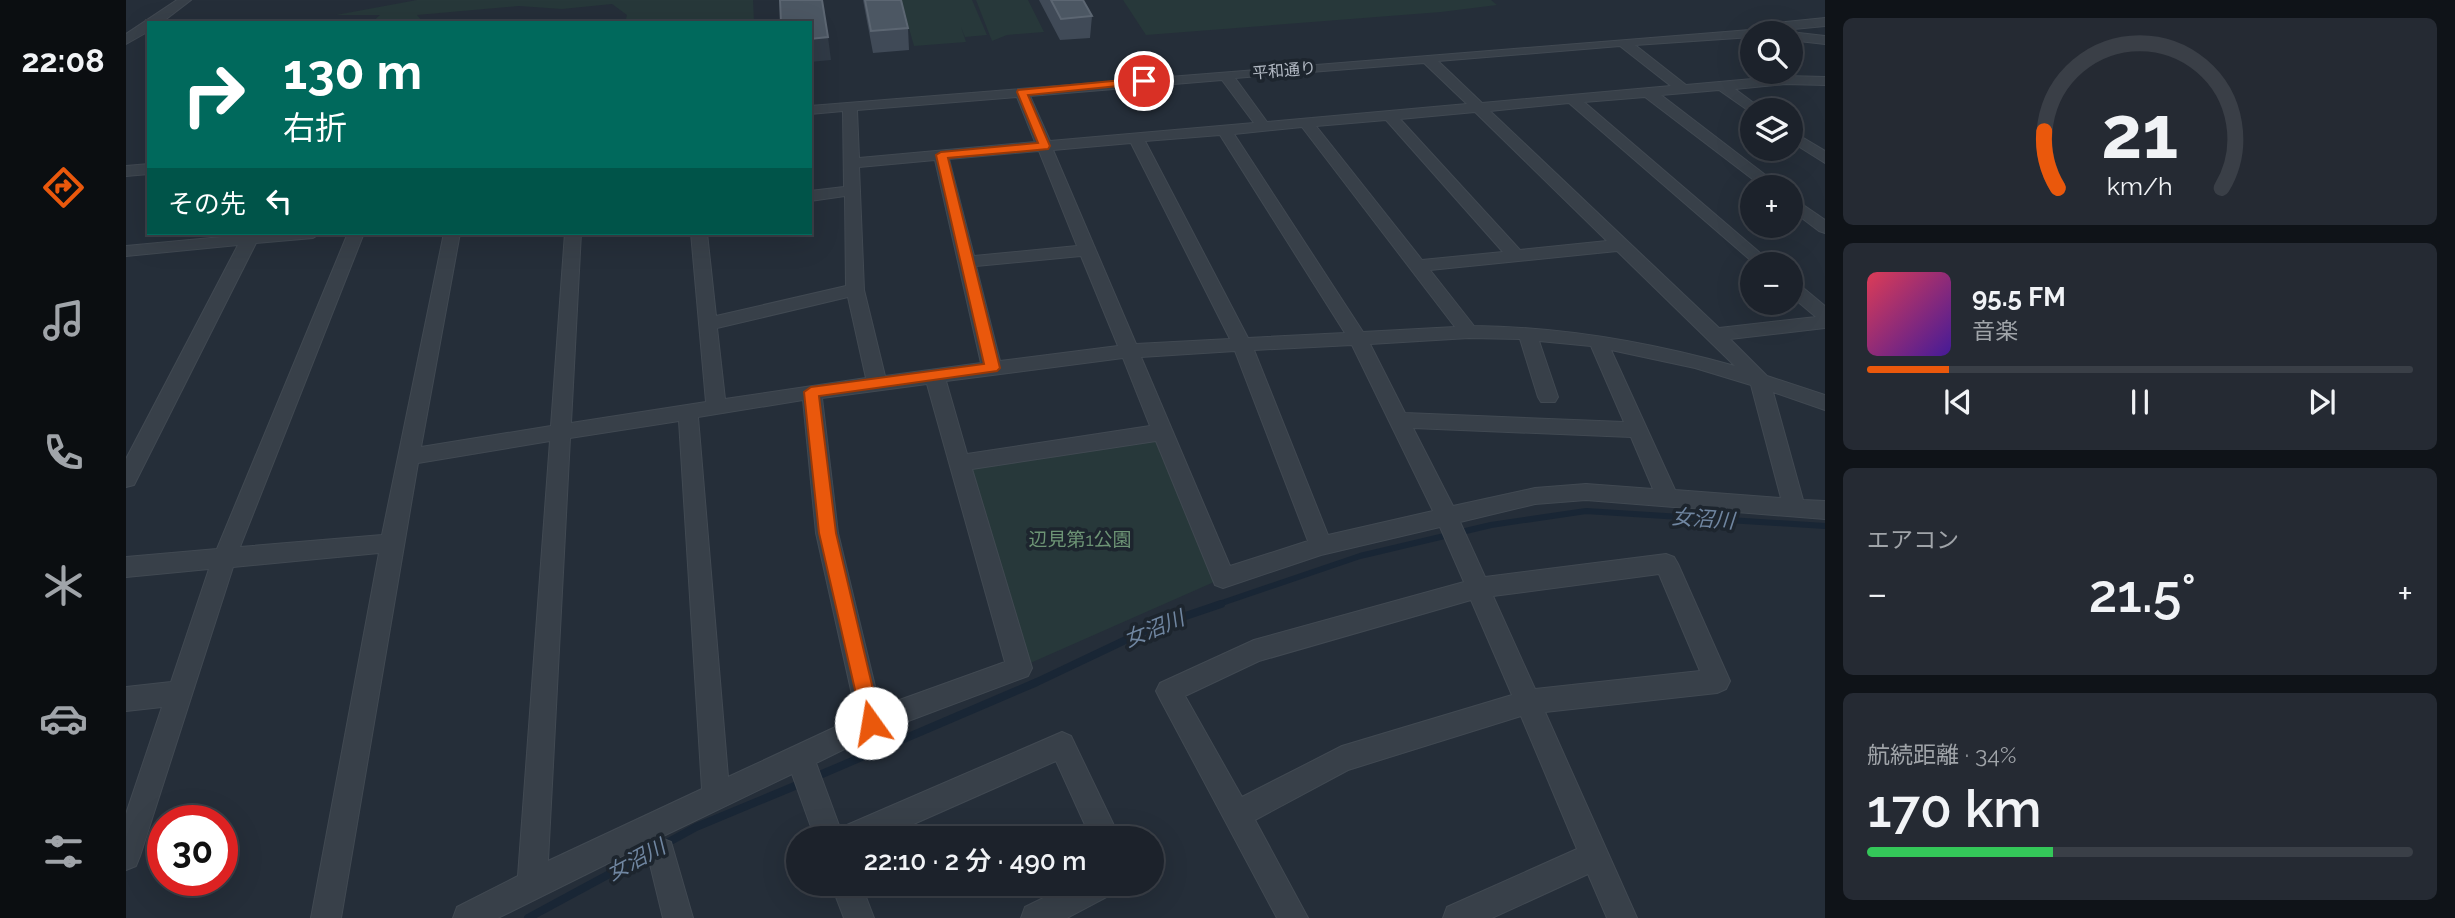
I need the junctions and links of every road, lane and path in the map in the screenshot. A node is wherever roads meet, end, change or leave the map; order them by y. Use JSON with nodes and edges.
{"nodes":[{"id":1,"x":185,"y":0,"type":"edge"},
{"id":2,"x":155,"y":21,"type":"edge"},
{"id":3,"x":1825,"y":22,"type":"edge"},
{"id":4,"x":147,"y":25,"type":"edge"},
{"id":5,"x":1803,"y":25,"type":"edge"},
{"id":6,"x":126,"y":26,"type":"edge"},
{"id":7,"x":147,"y":26,"type":"edge"},
{"id":8,"x":1740,"y":34,"type":"edge"},
{"id":9,"x":1803,"y":37,"type":"edge"},
{"id":10,"x":126,"y":40,"type":"edge"},
{"id":11,"x":1825,"y":40,"type":"edge"},
{"id":12,"x":1623,"y":42,"type":"junction"},
{"id":13,"x":1427,"y":58,"type":"junction"},
{"id":14,"x":1226,"y":75,"type":"junction"},
{"id":15,"x":1825,"y":81,"type":"edge"},
{"id":16,"x":1721,"y":85,"type":"junction"},
{"id":17,"x":1683,"y":89,"type":"junction"},
{"id":18,"x":1022,"y":92,"type":"junction"},
{"id":19,"x":1648,"y":92,"type":"junction"},
{"id":20,"x":1571,"y":98,"type":"junction"},
{"id":21,"x":1740,"y":99,"type":"edge"},
{"id":22,"x":850,"y":107,"type":"junction"},
{"id":23,"x":1477,"y":107,"type":"junction"},
{"id":24,"x":812,"y":110,"type":"edge"},
{"id":25,"x":1389,"y":115,"type":"junction"},
{"id":26,"x":1304,"y":122,"type":"junction"},
{"id":27,"x":1263,"y":126,"type":"junction"},
{"id":28,"x":1224,"y":130,"type":"junction"},
{"id":29,"x":1136,"y":138,"type":"junction"},
{"id":30,"x":1803,"y":143,"type":"edge"},
{"id":31,"x":1044,"y":146,"type":"junction"},
{"id":32,"x":941,"y":155,"type":"junction"},
{"id":33,"x":1825,"y":158,"type":"edge"},
{"id":34,"x":853,"y":163,"type":"junction"},
{"id":35,"x":147,"y":169,"type":"edge"},
{"id":36,"x":128,"y":172,"type":"edge"},
{"id":37,"x":1757,"y":175,"type":"edge"},
{"id":38,"x":854,"y":190,"type":"junction"},
{"id":39,"x":812,"y":196,"type":"edge"},
{"id":40,"x":1803,"y":211,"type":"edge"},
{"id":41,"x":1825,"y":228,"type":"edge"},
{"id":42,"x":297,"y":235,"type":"edge"},
{"id":43,"x":355,"y":235,"type":"edge"},
{"id":44,"x":452,"y":235,"type":"edge"},
{"id":45,"x":573,"y":235,"type":"edge"},
{"id":46,"x":699,"y":235,"type":"edge"},
{"id":47,"x":249,"y":241,"type":"junction"},
{"id":48,"x":1621,"y":245,"type":"junction"},
{"id":49,"x":1088,"y":250,"type":"junction"},
{"id":50,"x":126,"y":251,"type":"edge"},
{"id":51,"x":1751,"y":252,"type":"edge"},
{"id":52,"x":1515,"y":256,"type":"junction"},
{"id":53,"x":967,"y":262,"type":"junction"},
{"id":54,"x":1416,"y":266,"type":"junction"},
{"id":55,"x":855,"y":290,"type":"junction"},
{"id":56,"x":1803,"y":297,"type":"edge"},
{"id":57,"x":1825,"y":315,"type":"edge"},
{"id":58,"x":1825,"y":322,"type":"edge"},
{"id":59,"x":708,"y":324,"type":"junction"},
{"id":60,"x":1469,"y":332,"type":"junction"},
{"id":61,"x":1527,"y":333,"type":"junction"},
{"id":62,"x":1715,"y":335,"type":"junction"},
{"id":63,"x":1358,"y":339,"type":"junction"},
{"id":64,"x":1599,"y":343,"type":"junction"},
{"id":65,"x":1241,"y":345,"type":"junction"},
{"id":66,"x":1129,"y":351,"type":"junction"},
{"id":67,"x":992,"y":368,"type":"junction"},
{"id":68,"x":934,"y":375,"type":"junction"},
{"id":69,"x":1759,"y":378,"type":"junction"},
{"id":70,"x":877,"y":382,"type":"junction"},
{"id":71,"x":811,"y":392,"type":"junction"},
{"id":72,"x":1548,"y":397,"type":"dead end"},
{"id":73,"x":1825,"y":403,"type":"edge"},
{"id":74,"x":716,"y":407,"type":"junction"},
{"id":75,"x":688,"y":412,"type":"junction"},
{"id":76,"x":1399,"y":420,"type":"junction"},
{"id":77,"x":1637,"y":430,"type":"junction"},
{"id":78,"x":559,"y":432,"type":"junction"},
{"id":79,"x":1163,"y":432,"type":"junction"},
{"id":80,"x":411,"y":456,"type":"junction"},
{"id":81,"x":959,"y":463,"type":"junction"},
{"id":82,"x":126,"y":479,"type":"edge"},
{"id":83,"x":1668,"y":498,"type":"junction"},
{"id":84,"x":1794,"y":508,"type":"junction"},
{"id":85,"x":1825,"y":510,"type":"edge"},
{"id":86,"x":1447,"y":517,"type":"junction"},
{"id":87,"x":392,"y":543,"type":"junction"},
{"id":88,"x":1321,"y":546,"type":"junction"},
{"id":89,"x":224,"y":559,"type":"junction"},
{"id":90,"x":126,"y":567,"type":"edge"},
{"id":91,"x":1478,"y":588,"type":"junction"},
{"id":92,"x":178,"y":693,"type":"junction"},
{"id":93,"x":126,"y":699,"type":"edge"},
{"id":94,"x":1528,"y":702,"type":"junction"},
{"id":95,"x":871,"y":723,"type":"junction"},
{"id":96,"x":800,"y":757,"type":"junction"},
{"id":97,"x":716,"y":797,"type":"junction"},
{"id":98,"x":1237,"y":815,"type":"junction"},
{"id":99,"x":826,"y":826,"type":"edge"},
{"id":100,"x":877,"y":826,"type":"edge"},
{"id":101,"x":1100,"y":826,"type":"edge"},
{"id":102,"x":661,"y":852,"type":"dead end"},
{"id":103,"x":126,"y":856,"type":"edge"},
{"id":104,"x":1595,"y":856,"type":"junction"},
{"id":105,"x":532,"y":884,"type":"junction"},
{"id":106,"x":851,"y":896,"type":"edge"},
{"id":107,"x":1079,"y":896,"type":"edge"},
{"id":108,"x":472,"y":917,"type":"edge"},
{"id":109,"x":326,"y":918,"type":"edge"},
{"id":110,"x":678,"y":918,"type":"edge"},
{"id":111,"x":859,"y":918,"type":"edge"},
{"id":112,"x":1037,"y":918,"type":"edge"},
{"id":113,"x":1293,"y":918,"type":"edge"},
{"id":114,"x":1458,"y":918,"type":"edge"},
{"id":115,"x":1622,"y":918,"type":"edge"}],
"edges":[{"from":1,"to":2,"type":"street"},
{"from":3,"to":5,"type":"street"},
{"from":4,"to":6,"type":"street"},
{"from":7,"to":10,"type":"street"},
{"from":8,"to":12,"type":"street","name":"平和通り"},
{"from":9,"to":11,"type":"street"},
{"from":12,"to":13,"type":"street","name":"平和通り"},
{"from":12,"to":17,"type":"street"},
{"from":13,"to":14,"type":"street","name":"平和通り"},
{"from":13,"to":23,"type":"street"},
{"from":14,"to":18,"type":"street","name":"平和通り"},
{"from":14,"to":27,"type":"street"},
{"from":15,"to":16,"type":"street"},
{"from":16,"to":17,"type":"street"},
{"from":16,"to":21,"type":"street"},
{"from":17,"to":19,"type":"street"},
{"from":18,"to":22,"type":"street","name":"平和通り"},
{"from":18,"to":31,"type":"street"},
{"from":19,"to":20,"type":"street"},
{"from":19,"to":37,"type":"street"},
{"from":20,"to":23,"type":"street"},
{"from":20,"to":51,"type":"street"},
{"from":22,"to":24,"type":"street","name":"平和通り"},
{"from":22,"to":34,"type":"street"},
{"from":23,"to":25,"type":"street"},
{"from":23,"to":48,"type":"street"},
{"from":25,"to":26,"type":"street"},
{"from":25,"to":52,"type":"street"},
{"from":26,"to":27,"type":"street"},
{"from":26,"to":54,"type":"street"},
{"from":27,"to":28,"type":"street"},
{"from":28,"to":29,"type":"street"},
{"from":28,"to":63,"type":"street"},
{"from":29,"to":31,"type":"street"},
{"from":29,"to":65,"type":"street"},
{"from":30,"to":33,"type":"street"},
{"from":31,"to":32,"type":"street"},
{"from":31,"to":49,"type":"street"},
{"from":32,"to":34,"type":"street"},
{"from":32,"to":53,"type":"street"},
{"from":34,"to":38,"type":"street"},
{"from":35,"to":36,"type":"street"},
{"from":38,"to":39,"type":"street"},
{"from":38,"to":55,"type":"street"},
{"from":40,"to":41,"type":"street"},
{"from":42,"to":47,"type":"street"},
{"from":43,"to":89,"type":"street"},
{"from":44,"to":80,"type":"street"},
{"from":45,"to":78,"type":"street"},
{"from":46,"to":59,"type":"street"},
{"from":47,"to":50,"type":"street"},
{"from":47,"to":82,"type":"street"},
{"from":48,"to":52,"type":"street"},
{"from":48,"to":62,"type":"street"},
{"from":49,"to":53,"type":"street"},
{"from":49,"to":66,"type":"street"},
{"from":52,"to":54,"type":"street"},
{"from":53,"to":67,"type":"street"},
{"from":54,"to":60,"type":"street"},
{"from":55,"to":59,"type":"street"},
{"from":55,"to":70,"type":"street"},
{"from":56,"to":57,"type":"street"},
{"from":58,"to":62,"type":"street"},
{"from":59,"to":74,"type":"street"},
{"from":60,"to":61,"type":"street"},
{"from":60,"to":63,"type":"street"},
{"from":61,"to":64,"type":"street"},
{"from":61,"to":72,"type":"street"},
{"from":62,"to":69,"type":"street"},
{"from":63,"to":65,"type":"street"},
{"from":63,"to":76,"type":"street"},
{"from":64,"to":69,"type":"street"},
{"from":64,"to":77,"type":"street"},
{"from":65,"to":66,"type":"street"},
{"from":65,"to":88,"type":"street"},
{"from":66,"to":67,"type":"street"},
{"from":66,"to":79,"type":"street"},
{"from":67,"to":68,"type":"street"},
{"from":68,"to":70,"type":"street"},
{"from":68,"to":81,"type":"street"},
{"from":69,"to":73,"type":"street"},
{"from":69,"to":84,"type":"street"},
{"from":70,"to":71,"type":"street"},
{"from":71,"to":74,"type":"street"},
{"from":71,"to":95,"type":"street"},
{"from":74,"to":75,"type":"street"},
{"from":75,"to":78,"type":"street"},
{"from":75,"to":97,"type":"street"},
{"from":76,"to":77,"type":"street"},
{"from":76,"to":86,"type":"street"},
{"from":77,"to":83,"type":"street"},
{"from":78,"to":80,"type":"street"},
{"from":78,"to":105,"type":"street"},
{"from":79,"to":81,"type":"street"},
{"from":79,"to":88,"type":"street"},
{"from":80,"to":87,"type":"street"},
{"from":81,"to":95,"type":"street"},
{"from":83,"to":84,"type":"street"},
{"from":83,"to":86,"type":"street"},
{"from":84,"to":85,"type":"street"},
{"from":86,"to":88,"type":"street"},
{"from":86,"to":91,"type":"street"},
{"from":87,"to":89,"type":"street"},
{"from":87,"to":109,"type":"street"},
{"from":89,"to":90,"type":"street"},
{"from":89,"to":92,"type":"street"},
{"from":91,"to":94,"type":"street"},
{"from":91,"to":94,"type":"street"},
{"from":91,"to":98,"type":"street"},
{"from":92,"to":93,"type":"street"},
{"from":92,"to":103,"type":"street"},
{"from":94,"to":98,"type":"street"},
{"from":94,"to":104,"type":"street"},
{"from":95,"to":96,"type":"street"},
{"from":96,"to":97,"type":"street"},
{"from":96,"to":99,"type":"street"},
{"from":97,"to":105,"type":"street"},
{"from":98,"to":113,"type":"street"},
{"from":100,"to":101,"type":"street"},
{"from":102,"to":110,"type":"street"},
{"from":104,"to":114,"type":"street"},
{"from":104,"to":115,"type":"street"},
{"from":105,"to":108,"type":"street"},
{"from":106,"to":111,"type":"street"},
{"from":107,"to":112,"type":"street"}]}
